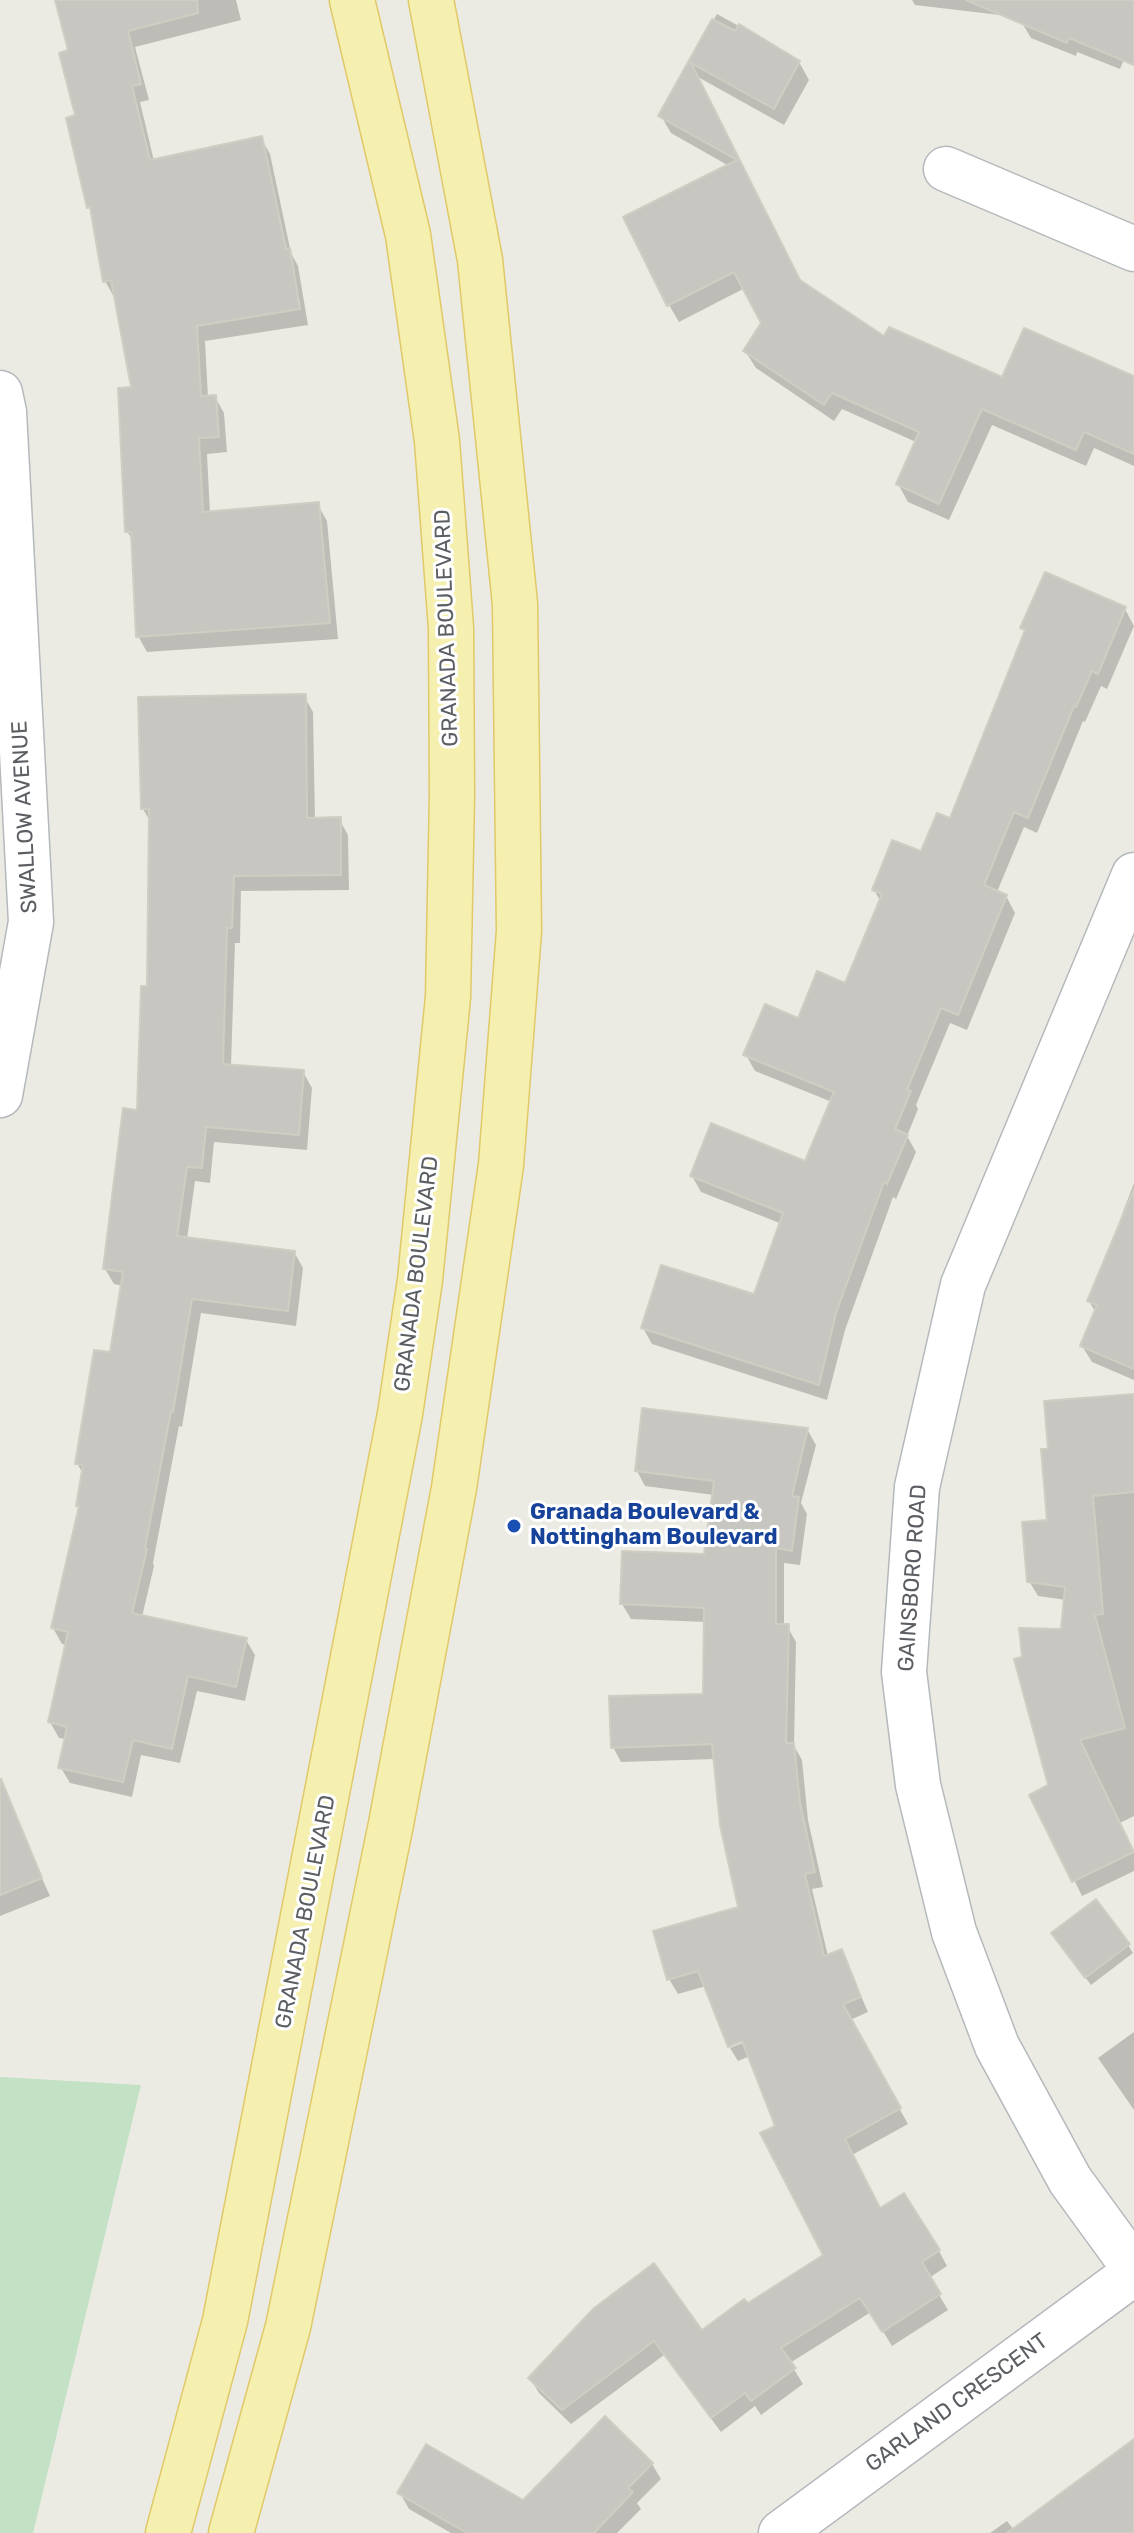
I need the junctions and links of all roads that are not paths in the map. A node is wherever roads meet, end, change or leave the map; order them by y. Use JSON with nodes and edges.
{"nodes":[{"id":1,"x":352,"y":0,"type":"edge"},
{"id":2,"x":431,"y":0,"type":"edge"},
{"id":3,"x":946,"y":169,"type":"dead end"},
{"id":4,"x":1134,"y":249,"type":"edge"},
{"id":5,"x":0,"y":393,"type":"edge"},
{"id":6,"x":1134,"y":875,"type":"edge"},
{"id":7,"x":0,"y":1095,"type":"edge"},
{"id":8,"x":1134,"y":2270,"type":"edge"},
{"id":9,"x":168,"y":2533,"type":"edge"},
{"id":10,"x":231,"y":2533,"type":"edge"},
{"id":11,"x":781,"y":2533,"type":"edge"}],
"edges":[{"from":1,"to":9,"type":"main road","name":"GRANADA BOULEVARD"},
{"from":2,"to":10,"type":"main road"},
{"from":3,"to":4,"type":"street"},
{"from":5,"to":7,"type":"street","name":"SWALLOW AVENUE"},
{"from":6,"to":8,"type":"street","name":"GAINSBORO ROAD"},
{"from":8,"to":11,"type":"street","name":"GARLAND CRESCENT"}]}
